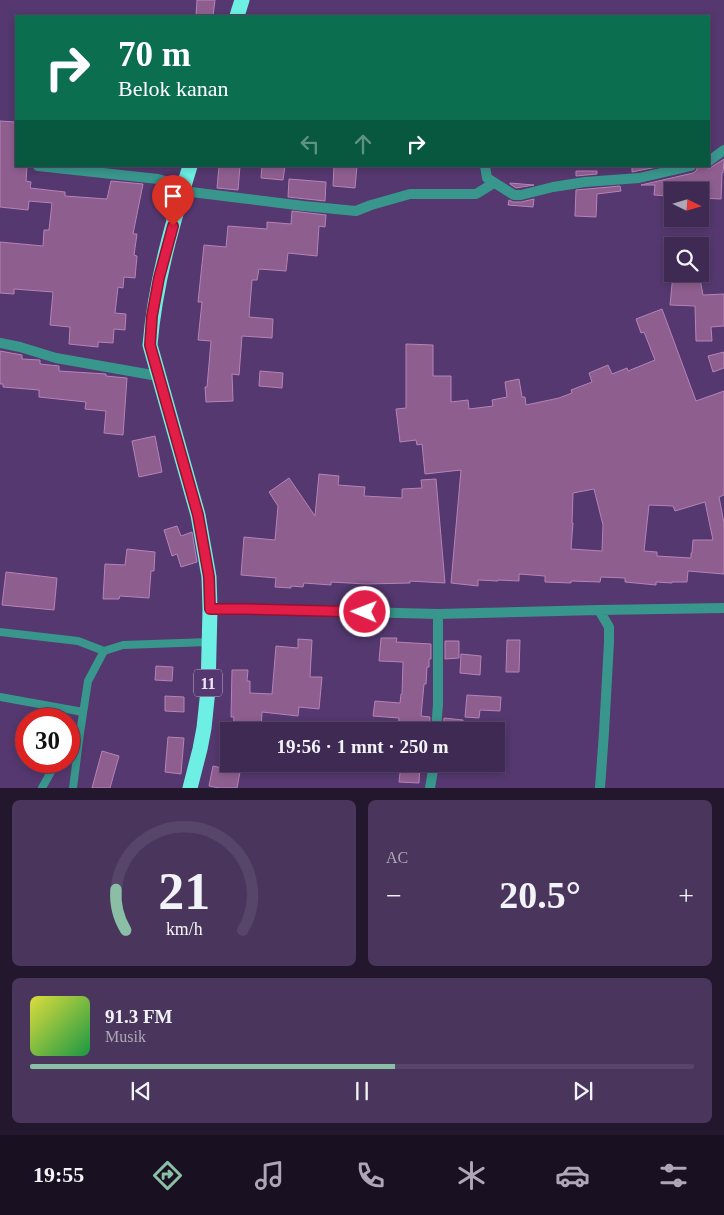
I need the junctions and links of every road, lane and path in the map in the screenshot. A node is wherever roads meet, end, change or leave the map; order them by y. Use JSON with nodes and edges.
{"nodes":[{"id":1,"x":242,"y":0,"type":"edge"},
{"id":2,"x":237,"y":15,"type":"edge"},
{"id":3,"x":724,"y":150,"type":"edge"},
{"id":4,"x":710,"y":159,"type":"edge"},
{"id":5,"x":47,"y":167,"type":"edge"},
{"id":6,"x":190,"y":167,"type":"edge"},
{"id":7,"x":485,"y":167,"type":"edge"},
{"id":8,"x":687,"y":167,"type":"edge"},
{"id":9,"x":494,"y":182,"type":"junction"},
{"id":10,"x":184,"y":188,"type":"junction"},
{"id":11,"x":0,"y":343,"type":"edge"},
{"id":12,"x":158,"y":376,"type":"junction"},
{"id":13,"x":724,"y":608,"type":"edge"},
{"id":14,"x":210,"y":609,"type":"junction"},
{"id":15,"x":599,"y":610,"type":"junction"},
{"id":16,"x":438,"y":614,"type":"junction"},
{"id":17,"x":0,"y":632,"type":"edge"},
{"id":18,"x":209,"y":642,"type":"junction"},
{"id":19,"x":104,"y":652,"type":"junction"},
{"id":20,"x":0,"y":697,"type":"edge"},
{"id":21,"x":83,"y":712,"type":"junction"},
{"id":22,"x":437,"y":722,"type":"edge"},
{"id":23,"x":80,"y":733,"type":"edge"},
{"id":24,"x":433,"y":772,"type":"edge"},
{"id":25,"x":50,"y":773,"type":"edge"},
{"id":26,"x":75,"y":773,"type":"edge"},
{"id":27,"x":42,"y":788,"type":"edge"},
{"id":28,"x":73,"y":788,"type":"edge"},
{"id":29,"x":190,"y":788,"type":"edge"},
{"id":30,"x":430,"y":788,"type":"edge"},
{"id":31,"x":600,"y":788,"type":"edge"}],
"edges":[{"from":1,"to":2,"type":"highway"},
{"from":3,"to":4,"type":"street"},
{"from":5,"to":10,"type":"street"},
{"from":6,"to":10,"type":"highway","number":"11"},
{"from":7,"to":9,"type":"street"},
{"from":8,"to":9,"type":"street"},
{"from":9,"to":10,"type":"street"},
{"from":10,"to":12,"type":"highway","number":"11"},
{"from":11,"to":12,"type":"street"},
{"from":12,"to":14,"type":"highway","number":"11"},
{"from":13,"to":15,"type":"street"},
{"from":14,"to":16,"type":"street"},
{"from":14,"to":18,"type":"highway","number":"11"},
{"from":15,"to":16,"type":"street"},
{"from":15,"to":31,"type":"street"},
{"from":16,"to":22,"type":"street"},
{"from":17,"to":19,"type":"lane"},
{"from":18,"to":19,"type":"lane"},
{"from":18,"to":29,"type":"highway","number":"11"},
{"from":19,"to":21,"type":"lane"},
{"from":20,"to":21,"type":"lane"},
{"from":21,"to":23,"type":"lane"},
{"from":24,"to":30,"type":"street"},
{"from":25,"to":27,"type":"lane"},
{"from":26,"to":28,"type":"lane"}]}
